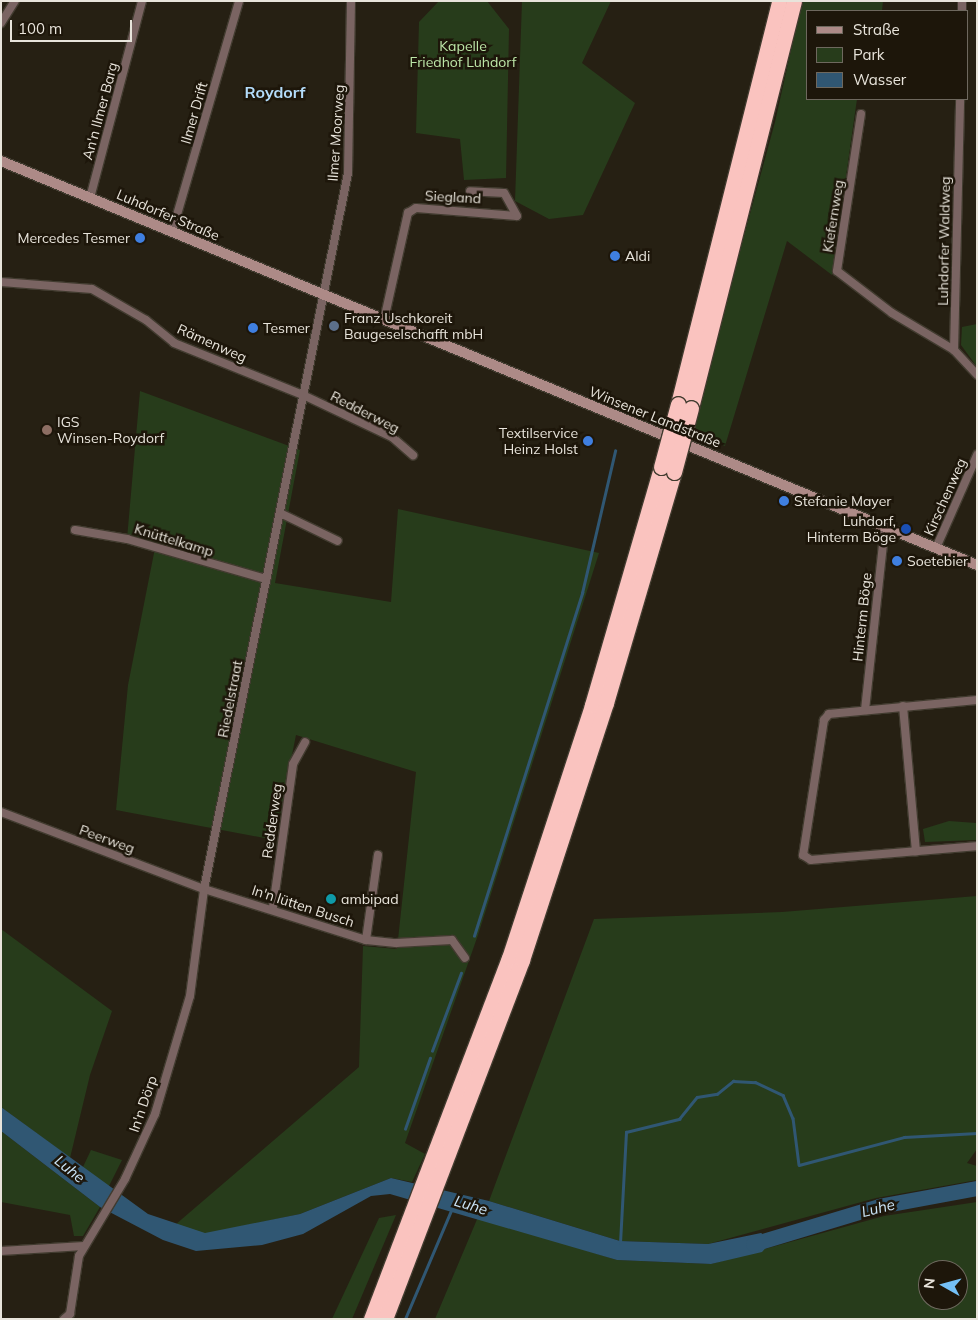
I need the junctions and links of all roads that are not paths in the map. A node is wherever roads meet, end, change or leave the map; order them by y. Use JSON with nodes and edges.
{"nodes":[{"id":1,"x":14,"y":1,"type":"edge"},
{"id":2,"x":142,"y":1,"type":"edge"},
{"id":3,"x":239,"y":1,"type":"edge"},
{"id":4,"x":351,"y":1,"type":"edge"},
{"id":5,"x":779,"y":1,"type":"edge"},
{"id":6,"x":794,"y":1,"type":"edge"},
{"id":7,"x":1,"y":23,"type":"edge"},
{"id":8,"x":960,"y":100,"type":"edge"},
{"id":9,"x":861,"y":114,"type":"dead end"},
{"id":10,"x":1,"y":161,"type":"edge"},
{"id":11,"x":470,"y":190,"type":"dead end"},
{"id":12,"x":90,"y":198,"type":"junction"},
{"id":13,"x":172,"y":232,"type":"junction"},
{"id":14,"x":1,"y":282,"type":"edge"},
{"id":15,"x":324,"y":295,"type":"junction"},
{"id":16,"x":384,"y":320,"type":"junction"},
{"id":17,"x":954,"y":350,"type":"junction"},
{"id":18,"x":977,"y":375,"type":"edge"},
{"id":19,"x":303,"y":395,"type":"junction"},
{"id":20,"x":685,"y":406,"type":"junction"},
{"id":21,"x":413,"y":455,"type":"dead end"},
{"id":22,"x":977,"y":455,"type":"edge"},
{"id":23,"x":280,"y":513,"type":"junction"},
{"id":24,"x":885,"y":527,"type":"junction"},
{"id":25,"x":74,"y":530,"type":"dead end"},
{"id":26,"x":338,"y":541,"type":"dead end"},
{"id":27,"x":936,"y":548,"type":"junction"},
{"id":28,"x":977,"y":565,"type":"edge"},
{"id":29,"x":266,"y":579,"type":"junction"},
{"id":30,"x":977,"y":700,"type":"edge"},
{"id":31,"x":903,"y":706,"type":"junction"},
{"id":32,"x":865,"y":710,"type":"junction"},
{"id":33,"x":305,"y":742,"type":"dead end"},
{"id":34,"x":1,"y":812,"type":"edge"},
{"id":35,"x":977,"y":846,"type":"edge"},
{"id":36,"x":916,"y":851,"type":"junction"},
{"id":37,"x":378,"y":855,"type":"dead end"},
{"id":38,"x":204,"y":888,"type":"junction"},
{"id":39,"x":273,"y":907,"type":"junction"},
{"id":40,"x":366,"y":940,"type":"junction"},
{"id":41,"x":464,"y":958,"type":"dead end"},
{"id":42,"x":411,"y":1238,"type":"junction"},
{"id":43,"x":84,"y":1246,"type":"junction"},
{"id":44,"x":1,"y":1251,"type":"edge"},
{"id":45,"x":69,"y":1317,"type":"edge"},
{"id":46,"x":371,"y":1319,"type":"edge"},
{"id":47,"x":385,"y":1319,"type":"edge"}],
"edges":[{"from":1,"to":7,"type":"street"},
{"from":2,"to":12,"type":"street","name":"An'n Ilmer Barg"},
{"from":3,"to":13,"type":"street","name":"Ilmer Drift"},
{"from":4,"to":15,"type":"street","name":"Ilmer Moorweg"},
{"from":5,"to":20,"type":"highway"},
{"from":6,"to":20,"type":"highway"},
{"from":8,"to":17,"type":"street","name":"Luhdorfer Waldweg"},
{"from":9,"to":17,"type":"street","name":"Kiefernweg"},
{"from":10,"to":12,"type":"main road","name":"Luhdorfer Straße"},
{"from":11,"to":16,"type":"street","name":"Siegland"},
{"from":12,"to":13,"type":"main road","name":"Luhdorfer Straße"},
{"from":13,"to":15,"type":"main road","name":"Luhdorfer Straße"},
{"from":14,"to":19,"type":"street","name":"Rämenweg"},
{"from":15,"to":16,"type":"main road","name":"Winsener Landstraße"},
{"from":15,"to":19,"type":"street","name":"Riedelstraat"},
{"from":16,"to":24,"type":"main road","name":"Winsener Landstraße"},
{"from":17,"to":18,"type":"street"},
{"from":19,"to":21,"type":"street","name":"Redderweg"},
{"from":19,"to":23,"type":"street","name":"Riedelstraat"},
{"from":20,"to":42,"type":"highway","bridge":true},
{"from":22,"to":27,"type":"street","name":"Kirschenweg"},
{"from":23,"to":26,"type":"street"},
{"from":23,"to":29,"type":"street","name":"Riedelstraat"},
{"from":24,"to":27,"type":"main road","name":"Winsener Landstraße"},
{"from":24,"to":32,"type":"street","name":"Hinterm Böge"},
{"from":25,"to":29,"type":"street","name":"Knüttelkamp"},
{"from":27,"to":28,"type":"main road","name":"Winsener Landstraße"},
{"from":29,"to":38,"type":"street","name":"Riedelstraat"},
{"from":30,"to":31,"type":"street"},
{"from":31,"to":32,"type":"street"},
{"from":31,"to":36,"type":"street"},
{"from":32,"to":36,"type":"street"},
{"from":33,"to":39,"type":"street","name":"Redderweg"},
{"from":34,"to":38,"type":"street","name":"Peerweg"},
{"from":35,"to":36,"type":"street"},
{"from":37,"to":40,"type":"street","name":"In'n lütten Busch"},
{"from":38,"to":39,"type":"street","name":"In'n lütten Busch"},
{"from":38,"to":43,"type":"street","name":"In'n Dörp"},
{"from":39,"to":40,"type":"street","name":"In'n lütten Busch"},
{"from":40,"to":41,"type":"street","name":"In'n lütten Busch"},
{"from":42,"to":46,"type":"highway"},
{"from":42,"to":47,"type":"highway"},
{"from":43,"to":44,"type":"street"},
{"from":43,"to":45,"type":"street","name":"In'n Dörp"}]}
